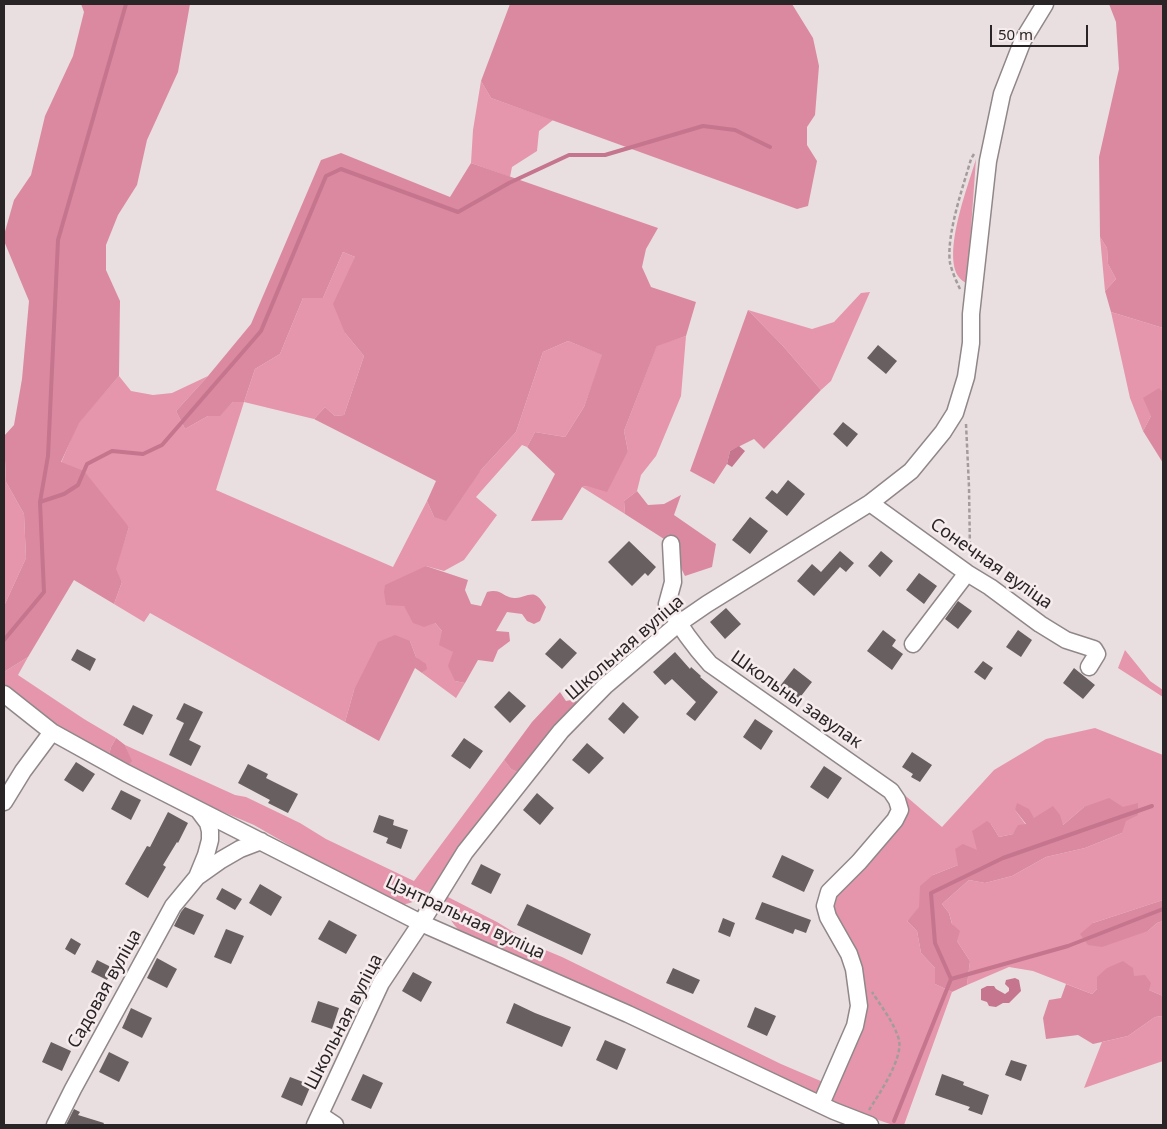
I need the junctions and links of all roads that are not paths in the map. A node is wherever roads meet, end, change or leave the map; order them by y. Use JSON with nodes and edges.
{"nodes":[{"id":1,"x":1044,"y":4,"type":"edge"},
{"id":2,"x":870,"y":503,"type":"junction"},
{"id":3,"x":671,"y":544,"type":"dead end"},
{"id":4,"x":967,"y":573,"type":"junction"},
{"id":5,"x":678,"y":624,"type":"junction"},
{"id":6,"x":913,"y":644,"type":"dead end"},
{"id":7,"x":1089,"y":667,"type":"dead end"},
{"id":8,"x":4,"y":694,"type":"edge"},
{"id":9,"x":52,"y":732,"type":"junction"},
{"id":10,"x":4,"y":802,"type":"edge"},
{"id":11,"x":199,"y":810,"type":"junction"},
{"id":12,"x":260,"y":841,"type":"junction"},
{"id":13,"x":197,"y":877,"type":"junction"},
{"id":14,"x":421,"y":923,"type":"junction"},
{"id":15,"x":827,"y":1113,"type":"edge"},
{"id":16,"x":318,"y":1120,"type":"edge"},
{"id":17,"x":865,"y":1124,"type":"edge"},
{"id":18,"x":55,"y":1125,"type":"edge"},
{"id":19,"x":335,"y":1125,"type":"edge"}],
"edges":[{"from":1,"to":2,"type":"street","name":"Школьная вуліца"},
{"from":2,"to":4,"type":"street","name":"Сонечная вуліца"},
{"from":2,"to":5,"type":"street","name":"Школьная вуліца"},
{"from":3,"to":5,"type":"street","name":"Школьны завулак"},
{"from":4,"to":6,"type":"street"},
{"from":4,"to":7,"type":"street","name":"Сонечная вуліца"},
{"from":5,"to":14,"type":"street","name":"Школьная вуліца"},
{"from":5,"to":15,"type":"street","name":"Школьны завулак"},
{"from":8,"to":9,"type":"street","name":"Цэнтральная вуліца"},
{"from":9,"to":10,"type":"street"},
{"from":9,"to":11,"type":"street","name":"Цэнтральная вуліца"},
{"from":11,"to":12,"type":"street","name":"Цэнтральная вуліца"},
{"from":11,"to":13,"type":"street","name":"Садовая вуліца"},
{"from":12,"to":13,"type":"street","name":"Садовая вуліца"},
{"from":12,"to":14,"type":"street","name":"Цэнтральная вуліца"},
{"from":13,"to":18,"type":"street","name":"Садовая вуліца"},
{"from":14,"to":15,"type":"street","name":"Цэнтральная вуліца"},
{"from":14,"to":16,"type":"street","name":"Школьная вуліца"},
{"from":15,"to":17,"type":"street","name":"Цэнтральная вуліца"},
{"from":16,"to":19,"type":"street"}]}
